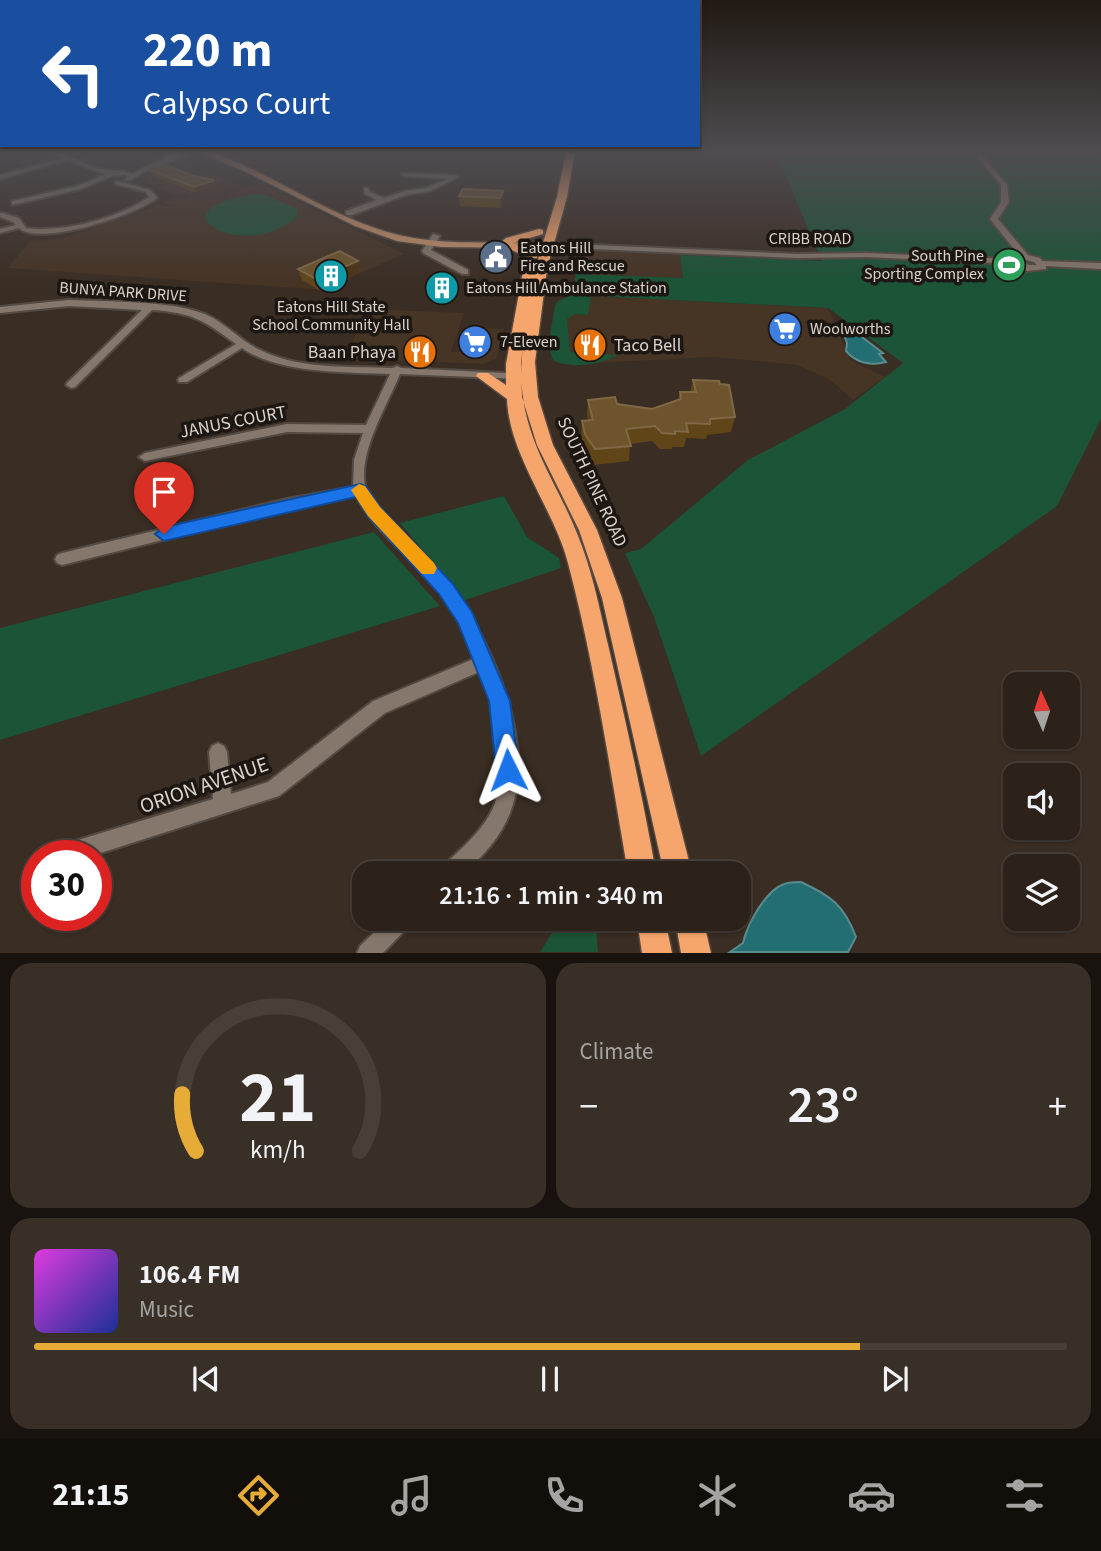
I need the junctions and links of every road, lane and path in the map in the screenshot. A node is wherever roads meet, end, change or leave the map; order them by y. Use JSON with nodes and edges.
{"nodes":[{"id":1,"x":47,"y":195,"type":"edge"},
{"id":2,"x":72,"y":195,"type":"edge"},
{"id":3,"x":152,"y":195,"type":"edge"},
{"id":4,"x":302,"y":195,"type":"edge"},
{"id":5,"x":309,"y":195,"type":"edge"},
{"id":6,"x":372,"y":195,"type":"edge"},
{"id":7,"x":408,"y":195,"type":"edge"},
{"id":8,"x":552,"y":195,"type":"edge"},
{"id":9,"x":562,"y":195,"type":"edge"},
{"id":10,"x":1005,"y":195,"type":"edge"},
{"id":11,"x":384,"y":201,"type":"junction"},
{"id":12,"x":15,"y":203,"type":"junction"},
{"id":13,"x":1,"y":210,"type":"edge"},
{"id":14,"x":23,"y":210,"type":"junction"},
{"id":15,"x":351,"y":214,"type":"junction"},
{"id":16,"x":18,"y":223,"type":"junction"},
{"id":17,"x":552,"y":228,"type":"junction"},
{"id":18,"x":0,"y":231,"type":"edge"},
{"id":19,"x":433,"y":239,"type":"junction"},
{"id":20,"x":507,"y":242,"type":"junction"},
{"id":21,"x":540,"y":244,"type":"junction"},
{"id":22,"x":568,"y":244,"type":"junction"},
{"id":23,"x":1024,"y":256,"type":"junction"},
{"id":24,"x":1016,"y":262,"type":"junction"},
{"id":25,"x":1042,"y":263,"type":"junction"},
{"id":26,"x":1101,"y":266,"type":"edge"},
{"id":27,"x":465,"y":272,"type":"dead end"},
{"id":28,"x":150,"y":307,"type":"junction"},
{"id":29,"x":0,"y":310,"type":"edge"},
{"id":30,"x":242,"y":344,"type":"junction"},
{"id":31,"x":397,"y":369,"type":"junction"},
{"id":32,"x":483,"y":376,"type":"joint"},
{"id":33,"x":519,"y":378,"type":"junction"},
{"id":34,"x":183,"y":380,"type":"dead end"},
{"id":35,"x":71,"y":385,"type":"dead end"},
{"id":36,"x":370,"y":429,"type":"junction"},
{"id":37,"x":145,"y":457,"type":"dead end"},
{"id":38,"x":360,"y":490,"type":"junction"},
{"id":39,"x":62,"y":559,"type":"dead end"},
{"id":40,"x":484,"y":662,"type":"junction"},
{"id":41,"x":218,"y":752,"type":"dead end"},
{"id":42,"x":223,"y":806,"type":"junction"},
{"id":43,"x":111,"y":840,"type":"edge"},
{"id":44,"x":463,"y":861,"type":"edge"},
{"id":45,"x":639,"y":861,"type":"edge"},
{"id":46,"x":675,"y":861,"type":"edge"},
{"id":47,"x":390,"y":931,"type":"edge"},
{"id":48,"x":653,"y":931,"type":"edge"},
{"id":49,"x":691,"y":931,"type":"edge"},
{"id":50,"x":367,"y":953,"type":"edge"},
{"id":51,"x":657,"y":953,"type":"edge"},
{"id":52,"x":696,"y":953,"type":"edge"}],
"edges":[{"from":1,"to":12,"type":"street"},
{"from":2,"to":14,"type":"street"},
{"from":3,"to":16,"type":"street"},
{"from":4,"to":19,"type":"main road"},
{"from":5,"to":15,"type":"main road"},
{"from":6,"to":11,"type":"street"},
{"from":7,"to":11,"type":"street"},
{"from":8,"to":21,"type":"highway","name":"SOUTH PINE ROAD"},
{"from":9,"to":17,"type":"highway","name":"SOUTH PINE ROAD"},
{"from":10,"to":23,"type":"street"},
{"from":11,"to":15,"type":"street"},
{"from":12,"to":13,"type":"street"},
{"from":12,"to":14,"type":"street"},
{"from":13,"to":14,"type":"street"},
{"from":13,"to":16,"type":"street"},
{"from":14,"to":16,"type":"street"},
{"from":15,"to":19,"type":"main road"},
{"from":16,"to":18,"type":"street"},
{"from":17,"to":21,"type":"highway","name":"SOUTH PINE ROAD"},
{"from":17,"to":22,"type":"highway"},
{"from":19,"to":20,"type":"main road"},
{"from":19,"to":27,"type":"street"},
{"from":20,"to":21,"type":"highway"},
{"from":20,"to":21,"type":"highway"},
{"from":21,"to":22,"type":"highway"},
{"from":21,"to":33,"type":"highway","name":"SOUTH PINE ROAD"},
{"from":22,"to":24,"type":"street","name":"CRIBB ROAD"},
{"from":23,"to":24,"type":"street"},
{"from":23,"to":25,"type":"street"},
{"from":24,"to":25,"type":"street","name":"CRIBB ROAD"},
{"from":25,"to":26,"type":"street"},
{"from":28,"to":29,"type":"street","name":"BUNYA PARK DRIVE"},
{"from":28,"to":30,"type":"street","name":"BUNYA PARK DRIVE"},
{"from":28,"to":35,"type":"street"},
{"from":30,"to":31,"type":"street","name":"BUNYA PARK DRIVE"},
{"from":30,"to":34,"type":"street"},
{"from":31,"to":32,"type":"street","name":"BUNYA PARK DRIVE"},
{"from":31,"to":33,"type":"street","name":"BUNYA PARK DRIVE"},
{"from":31,"to":36,"type":"street"},
{"from":32,"to":33,"type":"highway"},
{"from":33,"to":45,"type":"highway","name":"SOUTH PINE ROAD"},
{"from":33,"to":46,"type":"highway","name":"SOUTH PINE ROAD"},
{"from":36,"to":37,"type":"street","name":"JANUS COURT"},
{"from":36,"to":38,"type":"street"},
{"from":38,"to":39,"type":"street"},
{"from":38,"to":40,"type":"street"},
{"from":40,"to":42,"type":"street","name":"ORION AVENUE"},
{"from":40,"to":44,"type":"street"},
{"from":41,"to":42,"type":"street"},
{"from":42,"to":43,"type":"street","name":"ORION AVENUE"},
{"from":47,"to":50,"type":"street"},
{"from":48,"to":51,"type":"highway"},
{"from":49,"to":52,"type":"highway"}]}
